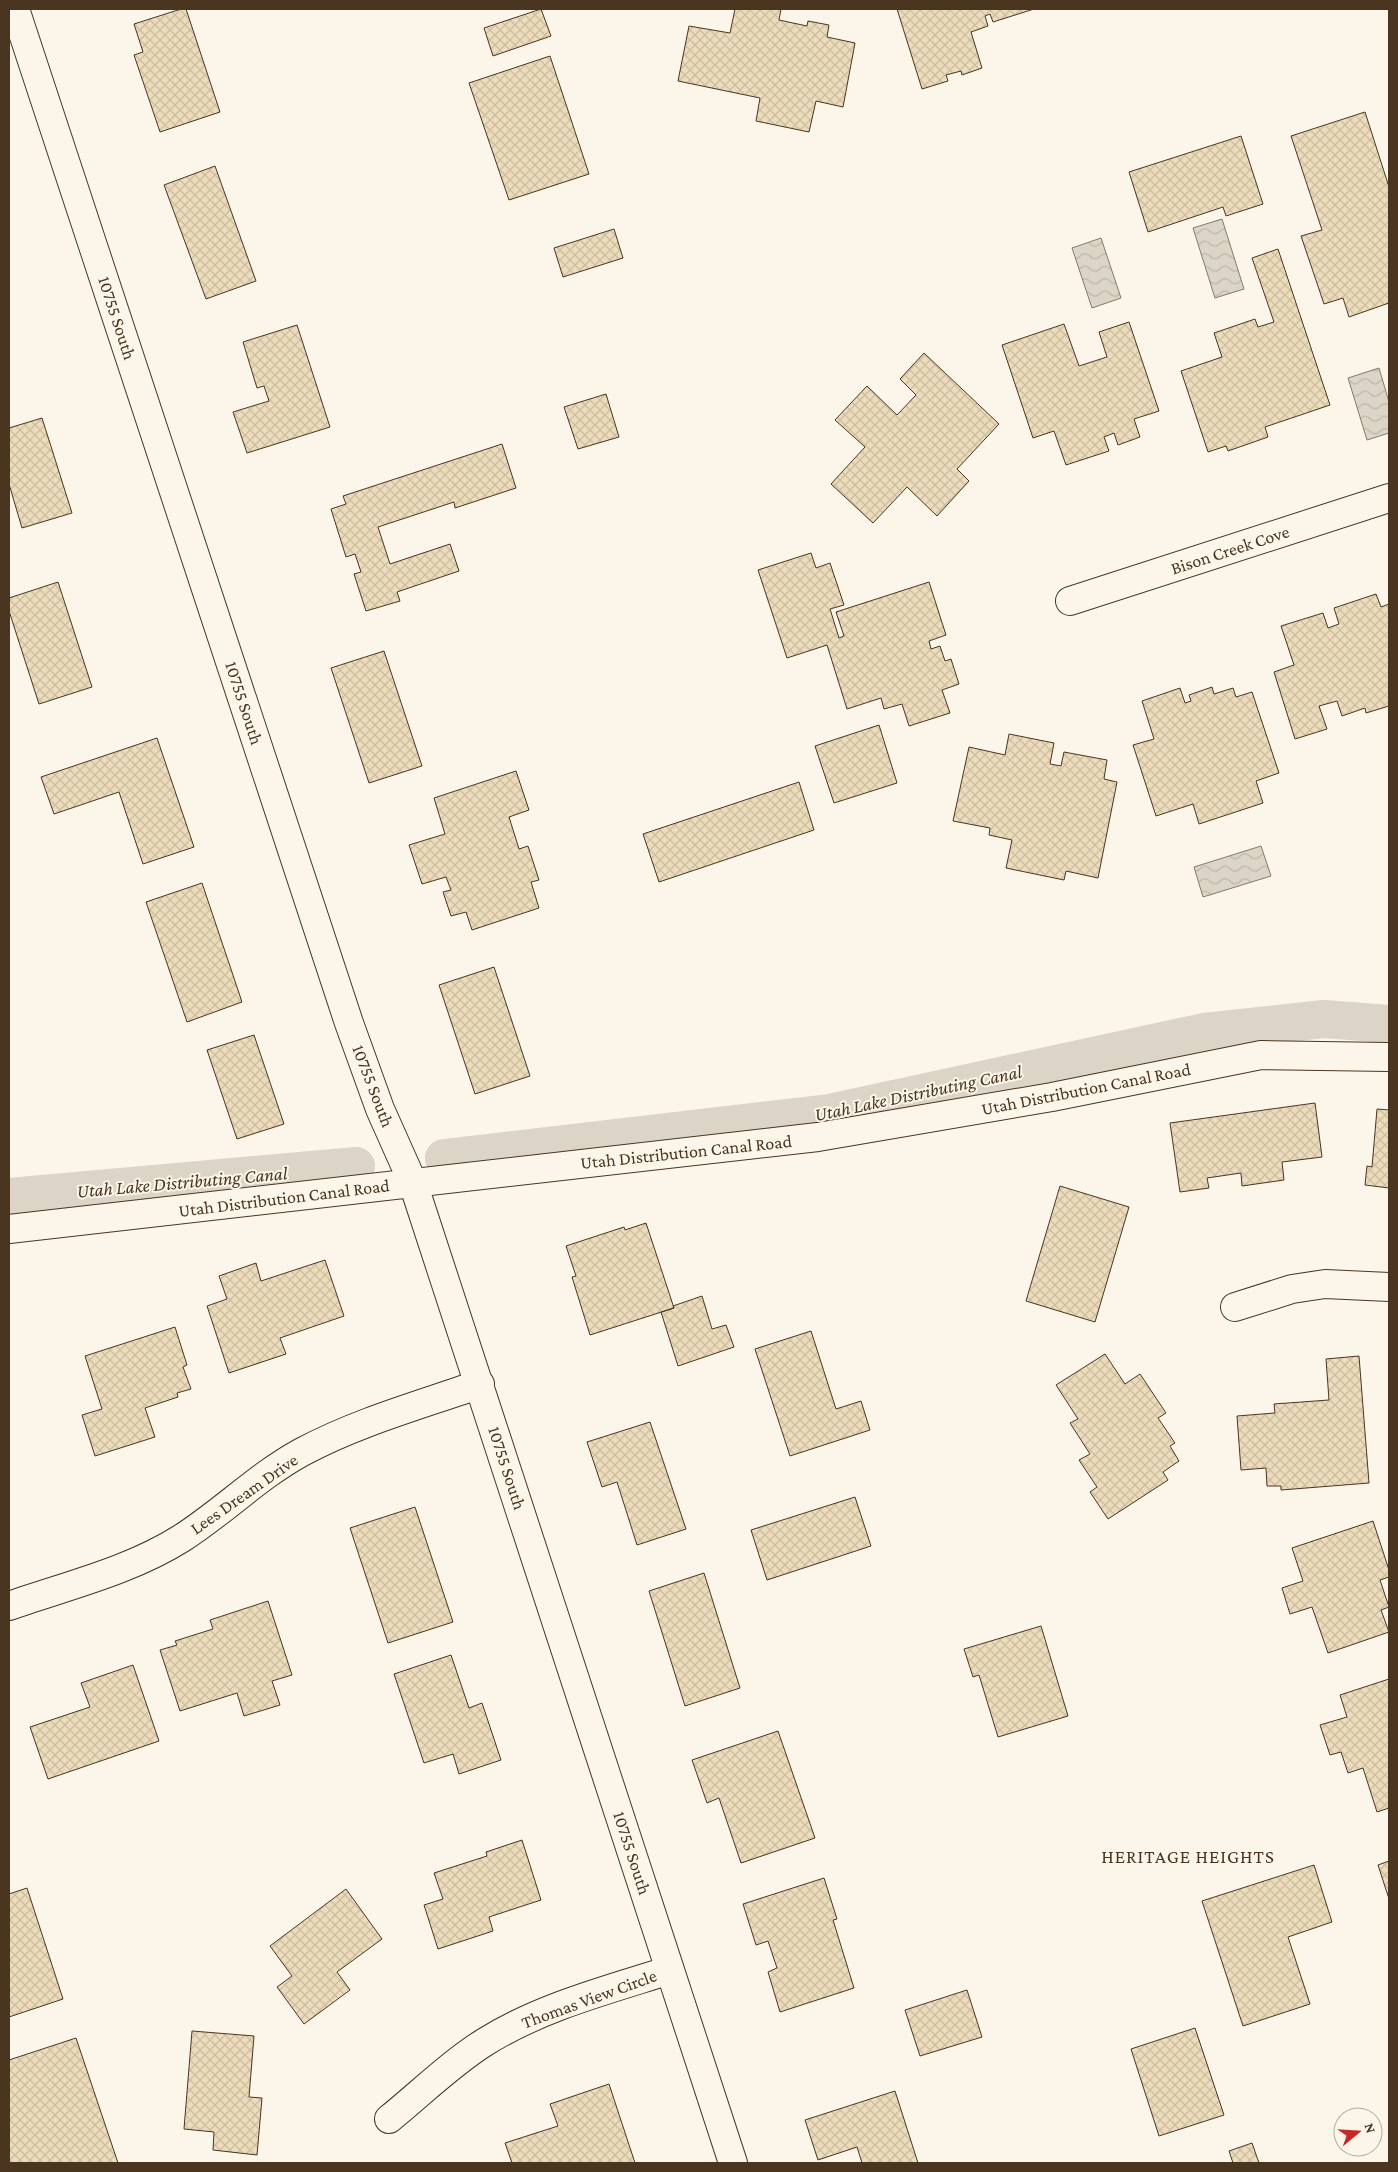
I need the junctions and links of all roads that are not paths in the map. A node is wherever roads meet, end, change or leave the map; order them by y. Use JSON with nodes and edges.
{"nodes":[{"id":1,"x":15,"y":9,"type":"edge"},
{"id":2,"x":1389,"y":498,"type":"edge"},
{"id":3,"x":1070,"y":602,"type":"dead end"},
{"id":4,"x":1389,"y":1057,"type":"edge"},
{"id":5,"x":413,"y":1183,"type":"junction"},
{"id":6,"x":9,"y":1229,"type":"edge"},
{"id":7,"x":1389,"y":1287,"type":"edge"},
{"id":8,"x":1235,"y":1307,"type":"dead end"},
{"id":9,"x":480,"y":1384,"type":"junction"},
{"id":10,"x":9,"y":1606,"type":"edge"},
{"id":11,"x":670,"y":1970,"type":"junction"},
{"id":12,"x":389,"y":2119,"type":"dead end"},
{"id":13,"x":733,"y":2163,"type":"edge"}],
"edges":[{"from":1,"to":5,"type":"street","name":"10755 South"},
{"from":2,"to":3,"type":"street","name":"Bison Creek Cove"},
{"from":4,"to":5,"type":"street","name":"Utah Distribution Canal Road"},
{"from":5,"to":6,"type":"street","name":"Utah Distribution Canal Road"},
{"from":5,"to":9,"type":"street","name":"10755 South"},
{"from":7,"to":8,"type":"street"},
{"from":9,"to":10,"type":"street","name":"Lees Dream Drive"},
{"from":9,"to":11,"type":"street","name":"10755 South"},
{"from":11,"to":12,"type":"street","name":"Thomas View Circle"},
{"from":11,"to":13,"type":"street","name":"10755 South"}]}
